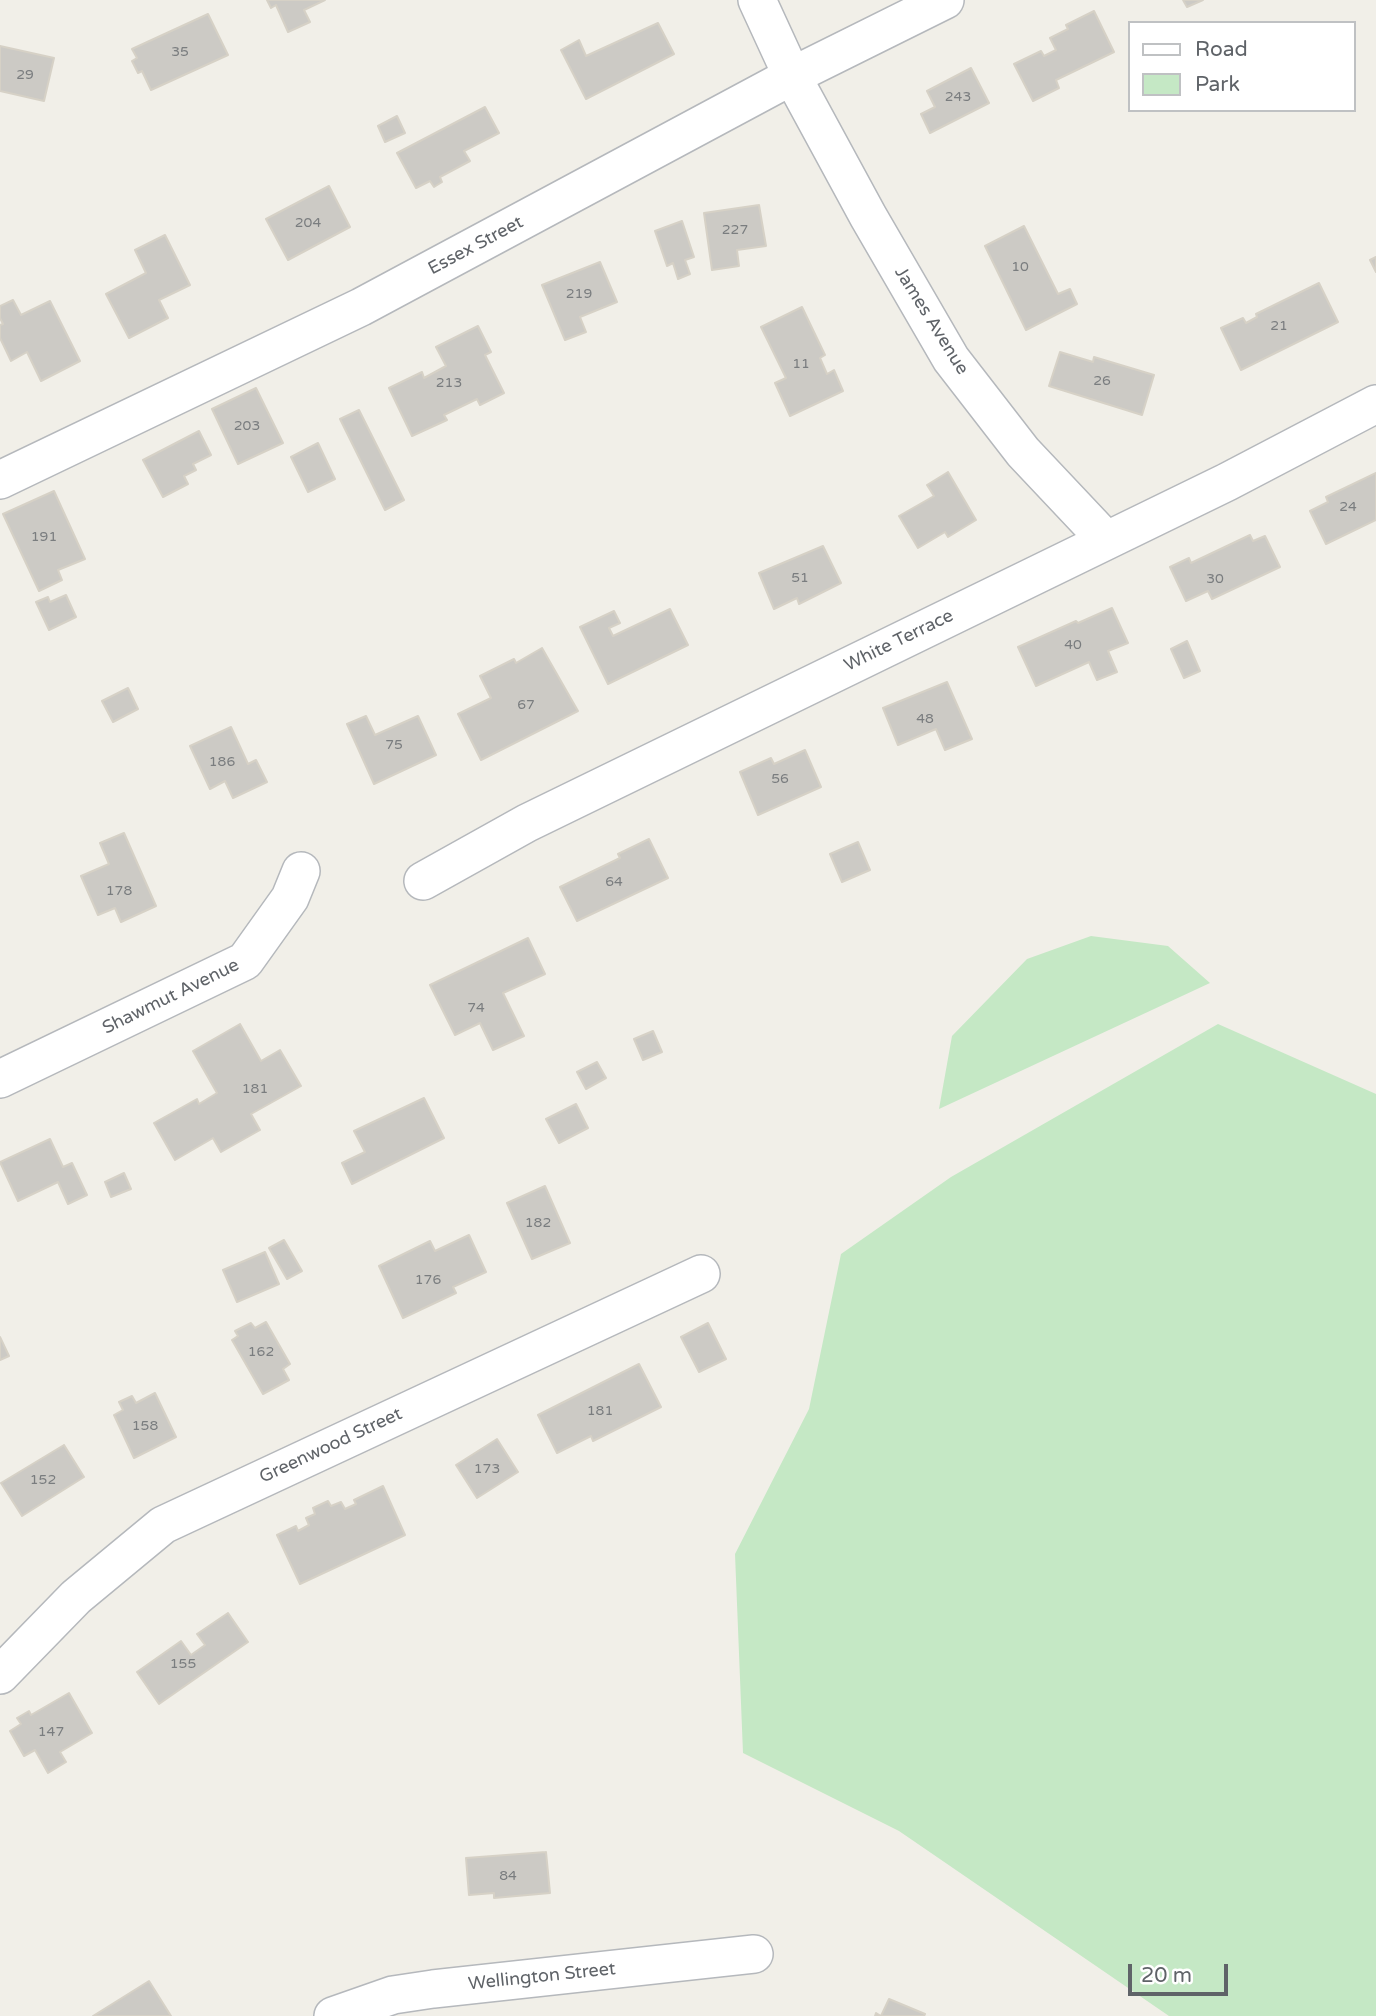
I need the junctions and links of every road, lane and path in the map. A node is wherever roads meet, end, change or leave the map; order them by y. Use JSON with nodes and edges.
{"nodes":[{"id":1,"x":757,"y":0,"type":"edge"},
{"id":2,"x":946,"y":0,"type":"edge"},
{"id":3,"x":792,"y":76,"type":"junction"},
{"id":4,"x":1376,"y":404,"type":"edge"},
{"id":5,"x":0,"y":480,"type":"edge"},
{"id":6,"x":1106,"y":540,"type":"junction"},
{"id":7,"x":301,"y":871,"type":"dead end"},
{"id":8,"x":423,"y":881,"type":"dead end"},
{"id":9,"x":0,"y":1079,"type":"edge"},
{"id":10,"x":701,"y":1274,"type":"dead end"},
{"id":11,"x":0,"y":1675,"type":"edge"},
{"id":12,"x":754,"y":1954,"type":"dead end"},
{"id":13,"x":333,"y":2016,"type":"edge"}],
"edges":[{"from":1,"to":3,"type":"street","name":"James Avenue"},
{"from":2,"to":3,"type":"street","name":"Essex Street"},
{"from":3,"to":5,"type":"street","name":"Essex Street"},
{"from":3,"to":6,"type":"street","name":"James Avenue"},
{"from":4,"to":6,"type":"street","name":"White Terrace"},
{"from":6,"to":8,"type":"street","name":"White Terrace"},
{"from":7,"to":9,"type":"street","name":"Shawmut Avenue"},
{"from":10,"to":11,"type":"street","name":"Greenwood Street"},
{"from":12,"to":13,"type":"street","name":"Wellington Street"}]}
